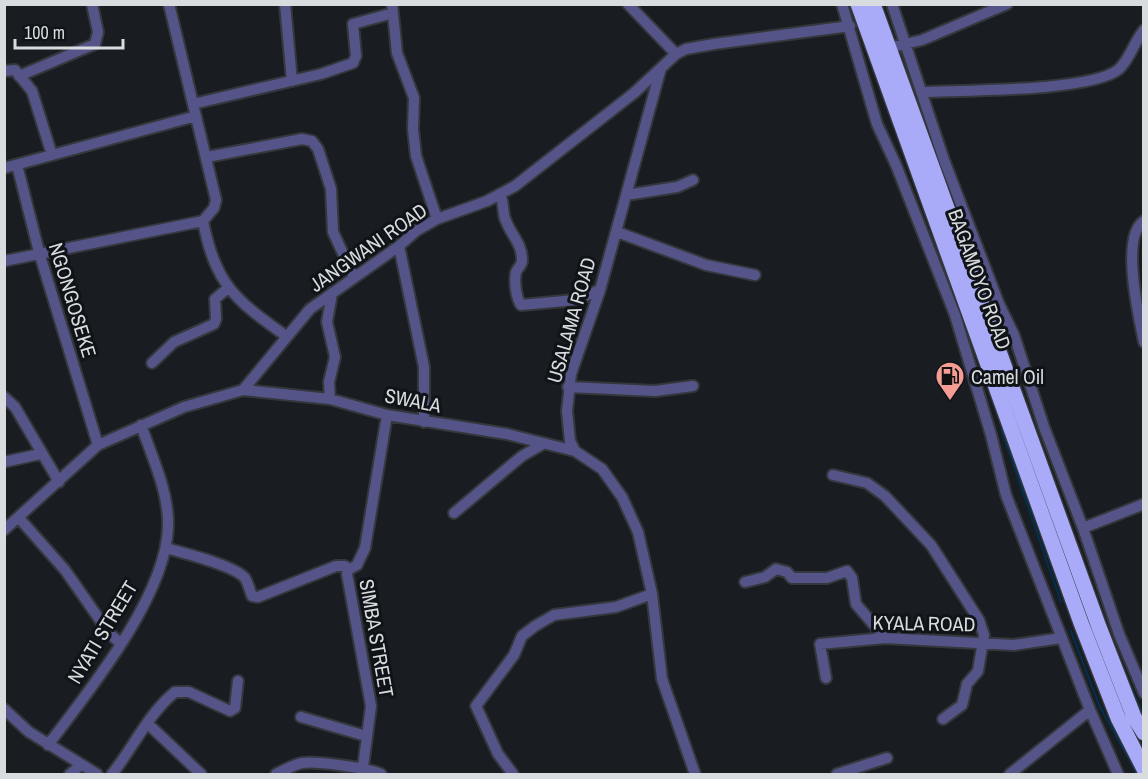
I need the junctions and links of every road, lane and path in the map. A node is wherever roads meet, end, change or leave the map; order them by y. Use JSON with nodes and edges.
{"nodes":[{"id":1,"x":92,"y":4,"type":"edge"},
{"id":2,"x":169,"y":4,"type":"edge"},
{"id":3,"x":285,"y":4,"type":"edge"},
{"id":4,"x":628,"y":4,"type":"edge"},
{"id":5,"x":842,"y":4,"type":"edge"},
{"id":6,"x":858,"y":4,"type":"edge"},
{"id":7,"x":873,"y":4,"type":"edge"},
{"id":8,"x":892,"y":4,"type":"edge"},
{"id":9,"x":1007,"y":4,"type":"edge"},
{"id":10,"x":393,"y":9,"type":"edge"},
{"id":11,"x":850,"y":26,"type":"junction"},
{"id":12,"x":1143,"y":30,"type":"edge"},
{"id":13,"x":907,"y":44,"type":"junction"},
{"id":14,"x":888,"y":48,"type":"junction"},
{"id":15,"x":676,"y":54,"type":"junction"},
{"id":16,"x":662,"y":65,"type":"junction"},
{"id":17,"x":5,"y":70,"type":"edge"},
{"id":18,"x":19,"y":76,"type":"junction"},
{"id":19,"x":292,"y":81,"type":"junction"},
{"id":20,"x":922,"y":92,"type":"junction"},
{"id":21,"x":193,"y":104,"type":"junction"},
{"id":22,"x":196,"y":116,"type":"junction"},
{"id":23,"x":52,"y":155,"type":"junction"},
{"id":24,"x":207,"y":157,"type":"junction"},
{"id":25,"x":17,"y":165,"type":"junction"},
{"id":26,"x":4,"y":168,"type":"edge"},
{"id":27,"x":693,"y":180,"type":"dead end"},
{"id":28,"x":500,"y":194,"type":"junction"},
{"id":29,"x":626,"y":195,"type":"junction"},
{"id":30,"x":437,"y":219,"type":"junction"},
{"id":31,"x":203,"y":220,"type":"junction"},
{"id":32,"x":1143,"y":221,"type":"edge"},
{"id":33,"x":617,"y":232,"type":"junction"},
{"id":34,"x":399,"y":246,"type":"junction"},
{"id":35,"x":39,"y":252,"type":"junction"},
{"id":36,"x":4,"y":261,"type":"edge"},
{"id":37,"x":755,"y":275,"type":"dead end"},
{"id":38,"x":354,"y":277,"type":"junction"},
{"id":39,"x":228,"y":288,"type":"junction"},
{"id":40,"x":600,"y":290,"type":"junction"},
{"id":41,"x":332,"y":292,"type":"junction"},
{"id":42,"x":286,"y":336,"type":"junction"},
{"id":43,"x":1143,"y":342,"type":"edge"},
{"id":44,"x":152,"y":363,"type":"dead end"},
{"id":45,"x":693,"y":386,"type":"dead end"},
{"id":46,"x":568,"y":387,"type":"junction"},
{"id":47,"x":243,"y":390,"type":"junction"},
{"id":48,"x":4,"y":397,"type":"edge"},
{"id":49,"x":330,"y":399,"type":"junction"},
{"id":50,"x":387,"y":415,"type":"junction"},
{"id":51,"x":424,"y":422,"type":"junction"},
{"id":52,"x":141,"y":425,"type":"junction"},
{"id":53,"x":543,"y":444,"type":"junction"},
{"id":54,"x":98,"y":445,"type":"junction"},
{"id":55,"x":575,"y":451,"type":"junction"},
{"id":56,"x":40,"y":454,"type":"junction"},
{"id":57,"x":4,"y":462,"type":"edge"},
{"id":58,"x":833,"y":475,"type":"dead end"},
{"id":59,"x":59,"y":482,"type":"junction"},
{"id":60,"x":1143,"y":504,"type":"edge"},
{"id":61,"x":454,"y":513,"type":"dead end"},
{"id":62,"x":19,"y":518,"type":"junction"},
{"id":63,"x":1083,"y":528,"type":"junction"},
{"id":64,"x":4,"y":530,"type":"edge"},
{"id":65,"x":166,"y":548,"type":"junction"},
{"id":66,"x":369,"y":565,"type":"dead end"},
{"id":67,"x":352,"y":567,"type":"junction"},
{"id":68,"x":745,"y":582,"type":"dead end"},
{"id":69,"x":652,"y":594,"type":"junction"},
{"id":70,"x":885,"y":638,"type":"junction"},
{"id":71,"x":1061,"y":638,"type":"junction"},
{"id":72,"x":983,"y":642,"type":"junction"},
{"id":73,"x":120,"y":643,"type":"junction"},
{"id":74,"x":826,"y":678,"type":"dead end"},
{"id":75,"x":238,"y":681,"type":"dead end"},
{"id":76,"x":1143,"y":693,"type":"edge"},
{"id":77,"x":5,"y":710,"type":"edge"},
{"id":78,"x":1090,"y":710,"type":"junction"},
{"id":79,"x":301,"y":717,"type":"dead end"},
{"id":80,"x":943,"y":719,"type":"dead end"},
{"id":81,"x":147,"y":723,"type":"junction"},
{"id":82,"x":1143,"y":733,"type":"edge"},
{"id":83,"x":366,"y":736,"type":"junction"},
{"id":84,"x":48,"y":745,"type":"junction"},
{"id":85,"x":887,"y":758,"type":"dead end"},
{"id":86,"x":81,"y":765,"type":"junction"},
{"id":87,"x":363,"y":767,"type":"junction"},
{"id":88,"x":1143,"y":769,"type":"edge"},
{"id":89,"x":333,"y":771,"type":"edge"},
{"id":90,"x":70,"y":774,"type":"edge"},
{"id":91,"x":97,"y":774,"type":"edge"},
{"id":92,"x":112,"y":774,"type":"edge"},
{"id":93,"x":201,"y":774,"type":"edge"},
{"id":94,"x":276,"y":774,"type":"edge"},
{"id":95,"x":381,"y":774,"type":"edge"},
{"id":96,"x":513,"y":774,"type":"edge"},
{"id":97,"x":695,"y":774,"type":"edge"},
{"id":98,"x":837,"y":774,"type":"edge"},
{"id":99,"x":1010,"y":774,"type":"edge"},
{"id":100,"x":1118,"y":774,"type":"edge"}],
"edges":[{"from":1,"to":18,"type":"street"},
{"from":2,"to":21,"type":"street"},
{"from":3,"to":19,"type":"street"},
{"from":4,"to":15,"type":"street"},
{"from":5,"to":11,"type":"street"},
{"from":6,"to":88,"type":"highway","name":"BAGAMOYO ROAD"},
{"from":7,"to":14,"type":"highway","name":"BAGAMOYO ROAD"},
{"from":8,"to":13,"type":"street"},
{"from":9,"to":13,"type":"street"},
{"from":10,"to":19,"type":"street"},
{"from":10,"to":30,"type":"street"},
{"from":11,"to":15,"type":"street","name":"JANGWANI ROAD"},
{"from":11,"to":71,"type":"street"},
{"from":12,"to":20,"type":"street"},
{"from":13,"to":14,"type":"street"},
{"from":13,"to":20,"type":"street"},
{"from":14,"to":82,"type":"highway","name":"BAGAMOYO ROAD"},
{"from":15,"to":16,"type":"street","name":"JANGWANI ROAD"},
{"from":16,"to":28,"type":"street","name":"JANGWANI ROAD"},
{"from":16,"to":29,"type":"street","name":"USALAMA ROAD"},
{"from":17,"to":18,"type":"street"},
{"from":18,"to":23,"type":"street"},
{"from":19,"to":21,"type":"street"},
{"from":20,"to":63,"type":"street"},
{"from":21,"to":22,"type":"street"},
{"from":22,"to":23,"type":"street"},
{"from":22,"to":24,"type":"street"},
{"from":23,"to":25,"type":"street"},
{"from":24,"to":31,"type":"street"},
{"from":24,"to":38,"type":"street"},
{"from":25,"to":26,"type":"street"},
{"from":25,"to":35,"type":"street","name":"NGONGOSEKE"},
{"from":27,"to":29,"type":"street"},
{"from":28,"to":30,"type":"street","name":"JANGWANI ROAD"},
{"from":28,"to":40,"type":"street"},
{"from":29,"to":33,"type":"street","name":"USALAMA ROAD"},
{"from":30,"to":34,"type":"street","name":"JANGWANI ROAD"},
{"from":31,"to":35,"type":"street"},
{"from":31,"to":39,"type":"street"},
{"from":32,"to":43,"type":"street"},
{"from":33,"to":37,"type":"street"},
{"from":33,"to":40,"type":"street","name":"USALAMA ROAD"},
{"from":34,"to":38,"type":"street","name":"JANGWANI ROAD"},
{"from":34,"to":51,"type":"street"},
{"from":35,"to":36,"type":"street"},
{"from":35,"to":54,"type":"street","name":"NGONGOSEKE"},
{"from":38,"to":41,"type":"street","name":"JANGWANI ROAD"},
{"from":39,"to":42,"type":"street"},
{"from":39,"to":44,"type":"street"},
{"from":40,"to":46,"type":"street","name":"USALAMA ROAD"},
{"from":41,"to":42,"type":"street","name":"JANGWANI ROAD"},
{"from":41,"to":49,"type":"street"},
{"from":42,"to":47,"type":"street","name":"JANGWANI ROAD"},
{"from":45,"to":46,"type":"street"},
{"from":46,"to":55,"type":"street","name":"USALAMA ROAD"},
{"from":47,"to":49,"type":"street","name":"SWALA"},
{"from":47,"to":52,"type":"street"},
{"from":48,"to":56,"type":"street"},
{"from":49,"to":50,"type":"street","name":"SWALA"},
{"from":50,"to":51,"type":"street","name":"SWALA"},
{"from":50,"to":67,"type":"street","name":"SIMBA STREET"},
{"from":51,"to":53,"type":"street","name":"SWALA"},
{"from":52,"to":54,"type":"street"},
{"from":52,"to":65,"type":"street","name":"NYATI STREET"},
{"from":53,"to":55,"type":"street","name":"SWALA"},
{"from":53,"to":61,"type":"street"},
{"from":54,"to":59,"type":"street"},
{"from":55,"to":69,"type":"street"},
{"from":56,"to":57,"type":"street"},
{"from":56,"to":59,"type":"street"},
{"from":58,"to":72,"type":"street"},
{"from":59,"to":62,"type":"street"},
{"from":60,"to":63,"type":"street"},
{"from":62,"to":64,"type":"street"},
{"from":62,"to":73,"type":"street"},
{"from":63,"to":76,"type":"street"},
{"from":65,"to":67,"type":"street"},
{"from":65,"to":73,"type":"street","name":"NYATI STREET"},
{"from":66,"to":67,"type":"street"},
{"from":67,"to":83,"type":"street","name":"SIMBA STREET"},
{"from":68,"to":70,"type":"street"},
{"from":69,"to":96,"type":"street"},
{"from":69,"to":97,"type":"street"},
{"from":70,"to":72,"type":"street","name":"KYALA ROAD"},
{"from":70,"to":74,"type":"street","name":"KYALA ROAD"},
{"from":71,"to":72,"type":"street","name":"KYALA ROAD"},
{"from":71,"to":78,"type":"street"},
{"from":72,"to":80,"type":"street"},
{"from":73,"to":84,"type":"street","name":"NYATI STREET"},
{"from":75,"to":81,"type":"street"},
{"from":77,"to":84,"type":"street"},
{"from":78,"to":99,"type":"street"},
{"from":78,"to":100,"type":"street"},
{"from":79,"to":83,"type":"street"},
{"from":81,"to":92,"type":"street"},
{"from":81,"to":93,"type":"street"},
{"from":83,"to":87,"type":"street","name":"SIMBA STREET"},
{"from":84,"to":86,"type":"street"},
{"from":85,"to":98,"type":"street"},
{"from":86,"to":90,"type":"street"},
{"from":86,"to":91,"type":"street"},
{"from":87,"to":89,"type":"street"},
{"from":87,"to":95,"type":"street"},
{"from":89,"to":94,"type":"street"}]}
